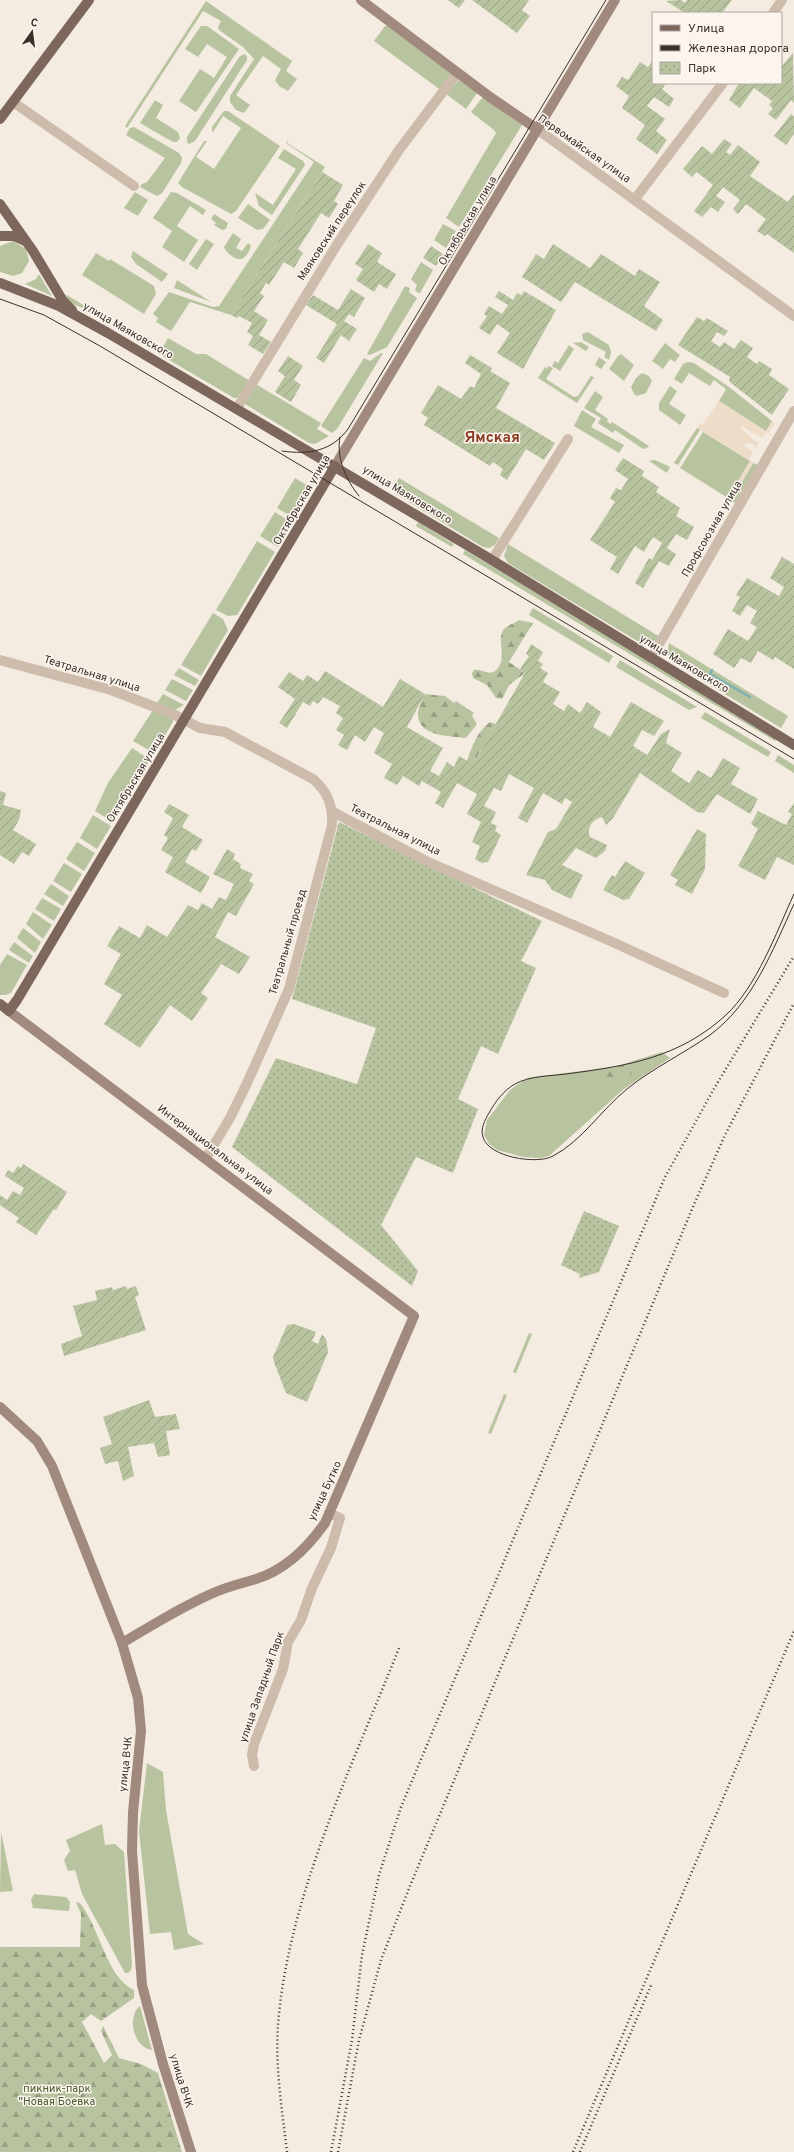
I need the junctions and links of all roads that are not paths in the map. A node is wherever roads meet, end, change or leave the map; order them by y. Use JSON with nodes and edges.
{"nodes":[{"id":1,"x":89,"y":0,"type":"edge"},
{"id":2,"x":361,"y":0,"type":"edge"},
{"id":3,"x":615,"y":0,"type":"edge"},
{"id":4,"x":782,"y":0,"type":"edge"},
{"id":5,"x":774,"y":12,"type":"edge"},
{"id":6,"x":458,"y":73,"type":"junction"},
{"id":7,"x":722,"y":84,"type":"edge"},
{"id":8,"x":13,"y":102,"type":"junction"},
{"id":9,"x":0,"y":119,"type":"edge"},
{"id":10,"x":537,"y":129,"type":"junction"},
{"id":11,"x":134,"y":186,"type":"dead end"},
{"id":12,"x":636,"y":199,"type":"junction"},
{"id":13,"x":0,"y":204,"type":"edge"},
{"id":14,"x":0,"y":236,"type":"edge"},
{"id":15,"x":28,"y":244,"type":"junction"},
{"id":16,"x":0,"y":283,"type":"edge"},
{"id":17,"x":78,"y":315,"type":"junction"},
{"id":18,"x":794,"y":316,"type":"edge"},
{"id":19,"x":237,"y":408,"type":"junction"},
{"id":20,"x":794,"y":411,"type":"edge"},
{"id":21,"x":568,"y":439,"type":"dead end"},
{"id":22,"x":336,"y":466,"type":"junction"},
{"id":23,"x":492,"y":560,"type":"junction"},
{"id":24,"x":651,"y":658,"type":"junction"},
{"id":25,"x":0,"y":660,"type":"edge"},
{"id":26,"x":185,"y":719,"type":"junction"},
{"id":27,"x":794,"y":744,"type":"edge"},
{"id":28,"x":332,"y":812,"type":"junction"},
{"id":29,"x":724,"y":994,"type":"dead end"},
{"id":30,"x":0,"y":1004,"type":"edge"},
{"id":31,"x":9,"y":1011,"type":"junction"},
{"id":32,"x":206,"y":1158,"type":"junction"},
{"id":33,"x":414,"y":1316,"type":"joint"},
{"id":34,"x":0,"y":1407,"type":"edge"},
{"id":35,"x":329,"y":1513,"type":"junction"},
{"id":36,"x":122,"y":1643,"type":"junction"},
{"id":37,"x":254,"y":1766,"type":"dead end"},
{"id":38,"x":191,"y":2152,"type":"edge"}],
"edges":[{"from":1,"to":8,"type":"main road"},
{"from":2,"to":6,"type":"main road","name":"Первомайская улица"},
{"from":3,"to":10,"type":"main road","name":"Октябрьская улица"},
{"from":4,"to":5,"type":"street"},
{"from":6,"to":10,"type":"main road","name":"Первомайская улица"},
{"from":6,"to":19,"type":"street","name":"Маяковский переулок"},
{"from":7,"to":12,"type":"street"},
{"from":8,"to":9,"type":"main road"},
{"from":8,"to":11,"type":"street"},
{"from":10,"to":12,"type":"street","name":"Первомайская улица"},
{"from":10,"to":22,"type":"main road","name":"Октябрьская улица"},
{"from":12,"to":18,"type":"street","name":"Первомайская улица"},
{"from":13,"to":15,"type":"main road"},
{"from":14,"to":15,"type":"main road"},
{"from":15,"to":17,"type":"main road"},
{"from":16,"to":17,"type":"main road","name":"улица Маяковского"},
{"from":17,"to":19,"type":"main road","name":"улица Маяковского"},
{"from":19,"to":22,"type":"main road","name":"улица Маяковского"},
{"from":20,"to":24,"type":"street","name":"Профсоюзная улица"},
{"from":21,"to":23,"type":"street"},
{"from":22,"to":23,"type":"main road","name":"улица Маяковского"},
{"from":22,"to":26,"type":"main road","name":"Октябрьская улица"},
{"from":23,"to":24,"type":"main road","name":"улица Маяковского"},
{"from":24,"to":27,"type":"main road","name":"улица Маяковского"},
{"from":25,"to":26,"type":"street","name":"Театральная улица"},
{"from":26,"to":28,"type":"street","name":"Театральная улица"},
{"from":26,"to":31,"type":"main road","name":"Октябрьская улица"},
{"from":28,"to":29,"type":"street","name":"Театральная улица"},
{"from":28,"to":32,"type":"street","name":"Театральный проезд"},
{"from":30,"to":31,"type":"main road","name":"Интернациональная улица"},
{"from":31,"to":32,"type":"main road","name":"Интернациональная улица"},
{"from":32,"to":33,"type":"main road","name":"Интернациональная улица"},
{"from":33,"to":35,"type":"main road","name":"улица Бутко"},
{"from":34,"to":36,"type":"main road","name":"улица ВЧК"},
{"from":35,"to":36,"type":"main road","name":"улица Бутко"},
{"from":35,"to":37,"type":"street","name":"улица Западный Парк"},
{"from":36,"to":38,"type":"main road","name":"улица ВЧК"}]}
